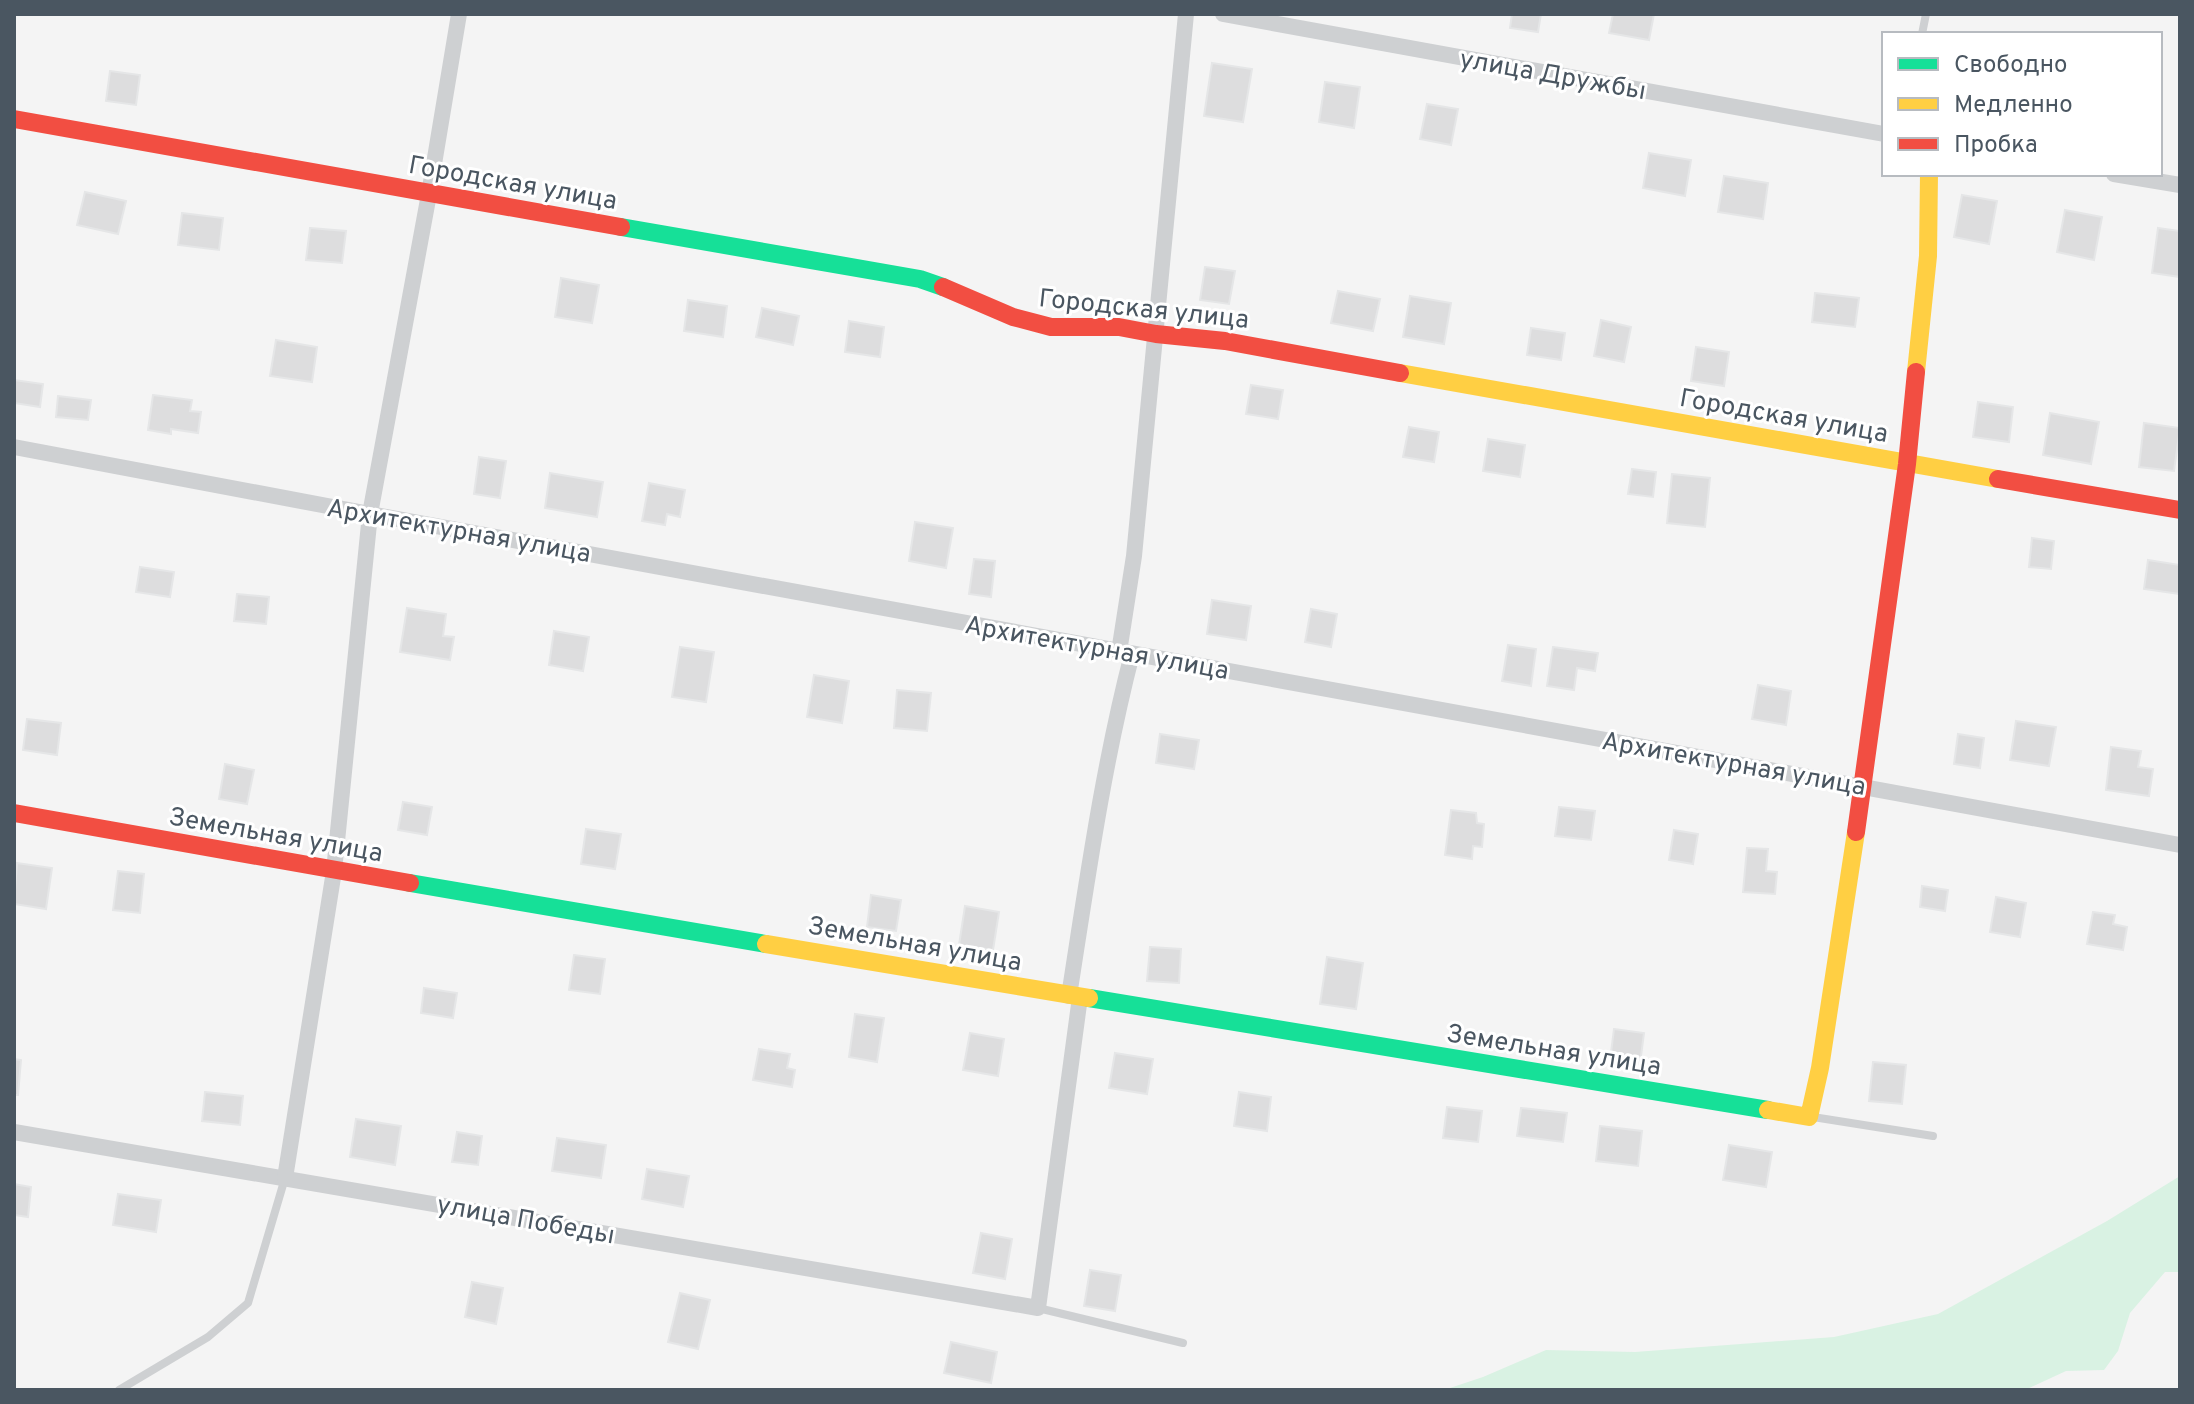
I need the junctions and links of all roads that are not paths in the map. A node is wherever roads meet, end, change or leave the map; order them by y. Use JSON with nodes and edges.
{"nodes":[{"id":1,"x":459,"y":14,"type":"edge"},
{"id":2,"x":1186,"y":14,"type":"edge"},
{"id":3,"x":1223,"y":14,"type":"edge"},
{"id":4,"x":14,"y":119,"type":"edge"},
{"id":5,"x":1882,"y":134,"type":"edge"},
{"id":6,"x":1929,"y":176,"type":"edge"},
{"id":7,"x":2126,"y":176,"type":"edge"},
{"id":8,"x":2180,"y":185,"type":"edge"},
{"id":9,"x":429,"y":194,"type":"junction"},
{"id":10,"x":1156,"y":334,"type":"junction"},
{"id":11,"x":14,"y":447,"type":"edge"},
{"id":12,"x":1907,"y":464,"type":"junction"},
{"id":13,"x":2180,"y":510,"type":"edge"},
{"id":14,"x":370,"y":514,"type":"junction"},
{"id":15,"x":1126,"y":653,"type":"junction"},
{"id":16,"x":1863,"y":786,"type":"junction"},
{"id":17,"x":14,"y":813,"type":"edge"},
{"id":18,"x":2180,"y":845,"type":"edge"},
{"id":19,"x":334,"y":871,"type":"junction"},
{"id":20,"x":1074,"y":996,"type":"junction"},
{"id":21,"x":1809,"y":1117,"type":"junction"},
{"id":22,"x":14,"y":1132,"type":"edge"},
{"id":23,"x":1933,"y":1136,"type":"dead end"},
{"id":24,"x":285,"y":1178,"type":"junction"},
{"id":25,"x":1038,"y":1308,"type":"junction"},
{"id":26,"x":1183,"y":1343,"type":"dead end"},
{"id":27,"x":119,"y":1390,"type":"edge"}],
"edges":[{"from":1,"to":9,"type":"street"},
{"from":2,"to":10,"type":"street"},
{"from":3,"to":5,"type":"street","name":"улица Дружбы"},
{"from":4,"to":9,"type":"street","name":"Городская улица"},
{"from":6,"to":12,"type":"street"},
{"from":7,"to":8,"type":"street"},
{"from":9,"to":10,"type":"street","name":"Городская улица"},
{"from":9,"to":14,"type":"street"},
{"from":10,"to":12,"type":"street","name":"Городская улица"},
{"from":10,"to":15,"type":"street"},
{"from":11,"to":14,"type":"street","name":"Архитектурная улица"},
{"from":12,"to":13,"type":"street","name":"Городская улица"},
{"from":12,"to":16,"type":"street"},
{"from":14,"to":15,"type":"street","name":"Архитектурная улица"},
{"from":14,"to":19,"type":"street"},
{"from":15,"to":16,"type":"street","name":"Архитектурная улица"},
{"from":15,"to":20,"type":"street"},
{"from":16,"to":18,"type":"street","name":"Архитектурная улица"},
{"from":16,"to":21,"type":"street"},
{"from":17,"to":19,"type":"street","name":"Земельная улица"},
{"from":19,"to":20,"type":"street","name":"Земельная улица"},
{"from":19,"to":24,"type":"street"},
{"from":20,"to":21,"type":"street","name":"Земельная улица"},
{"from":20,"to":25,"type":"street"},
{"from":21,"to":23,"type":"lane"},
{"from":22,"to":24,"type":"street","name":"улица Победы"},
{"from":24,"to":25,"type":"street","name":"улица Победы"},
{"from":24,"to":27,"type":"lane"},
{"from":25,"to":26,"type":"lane"}]}
